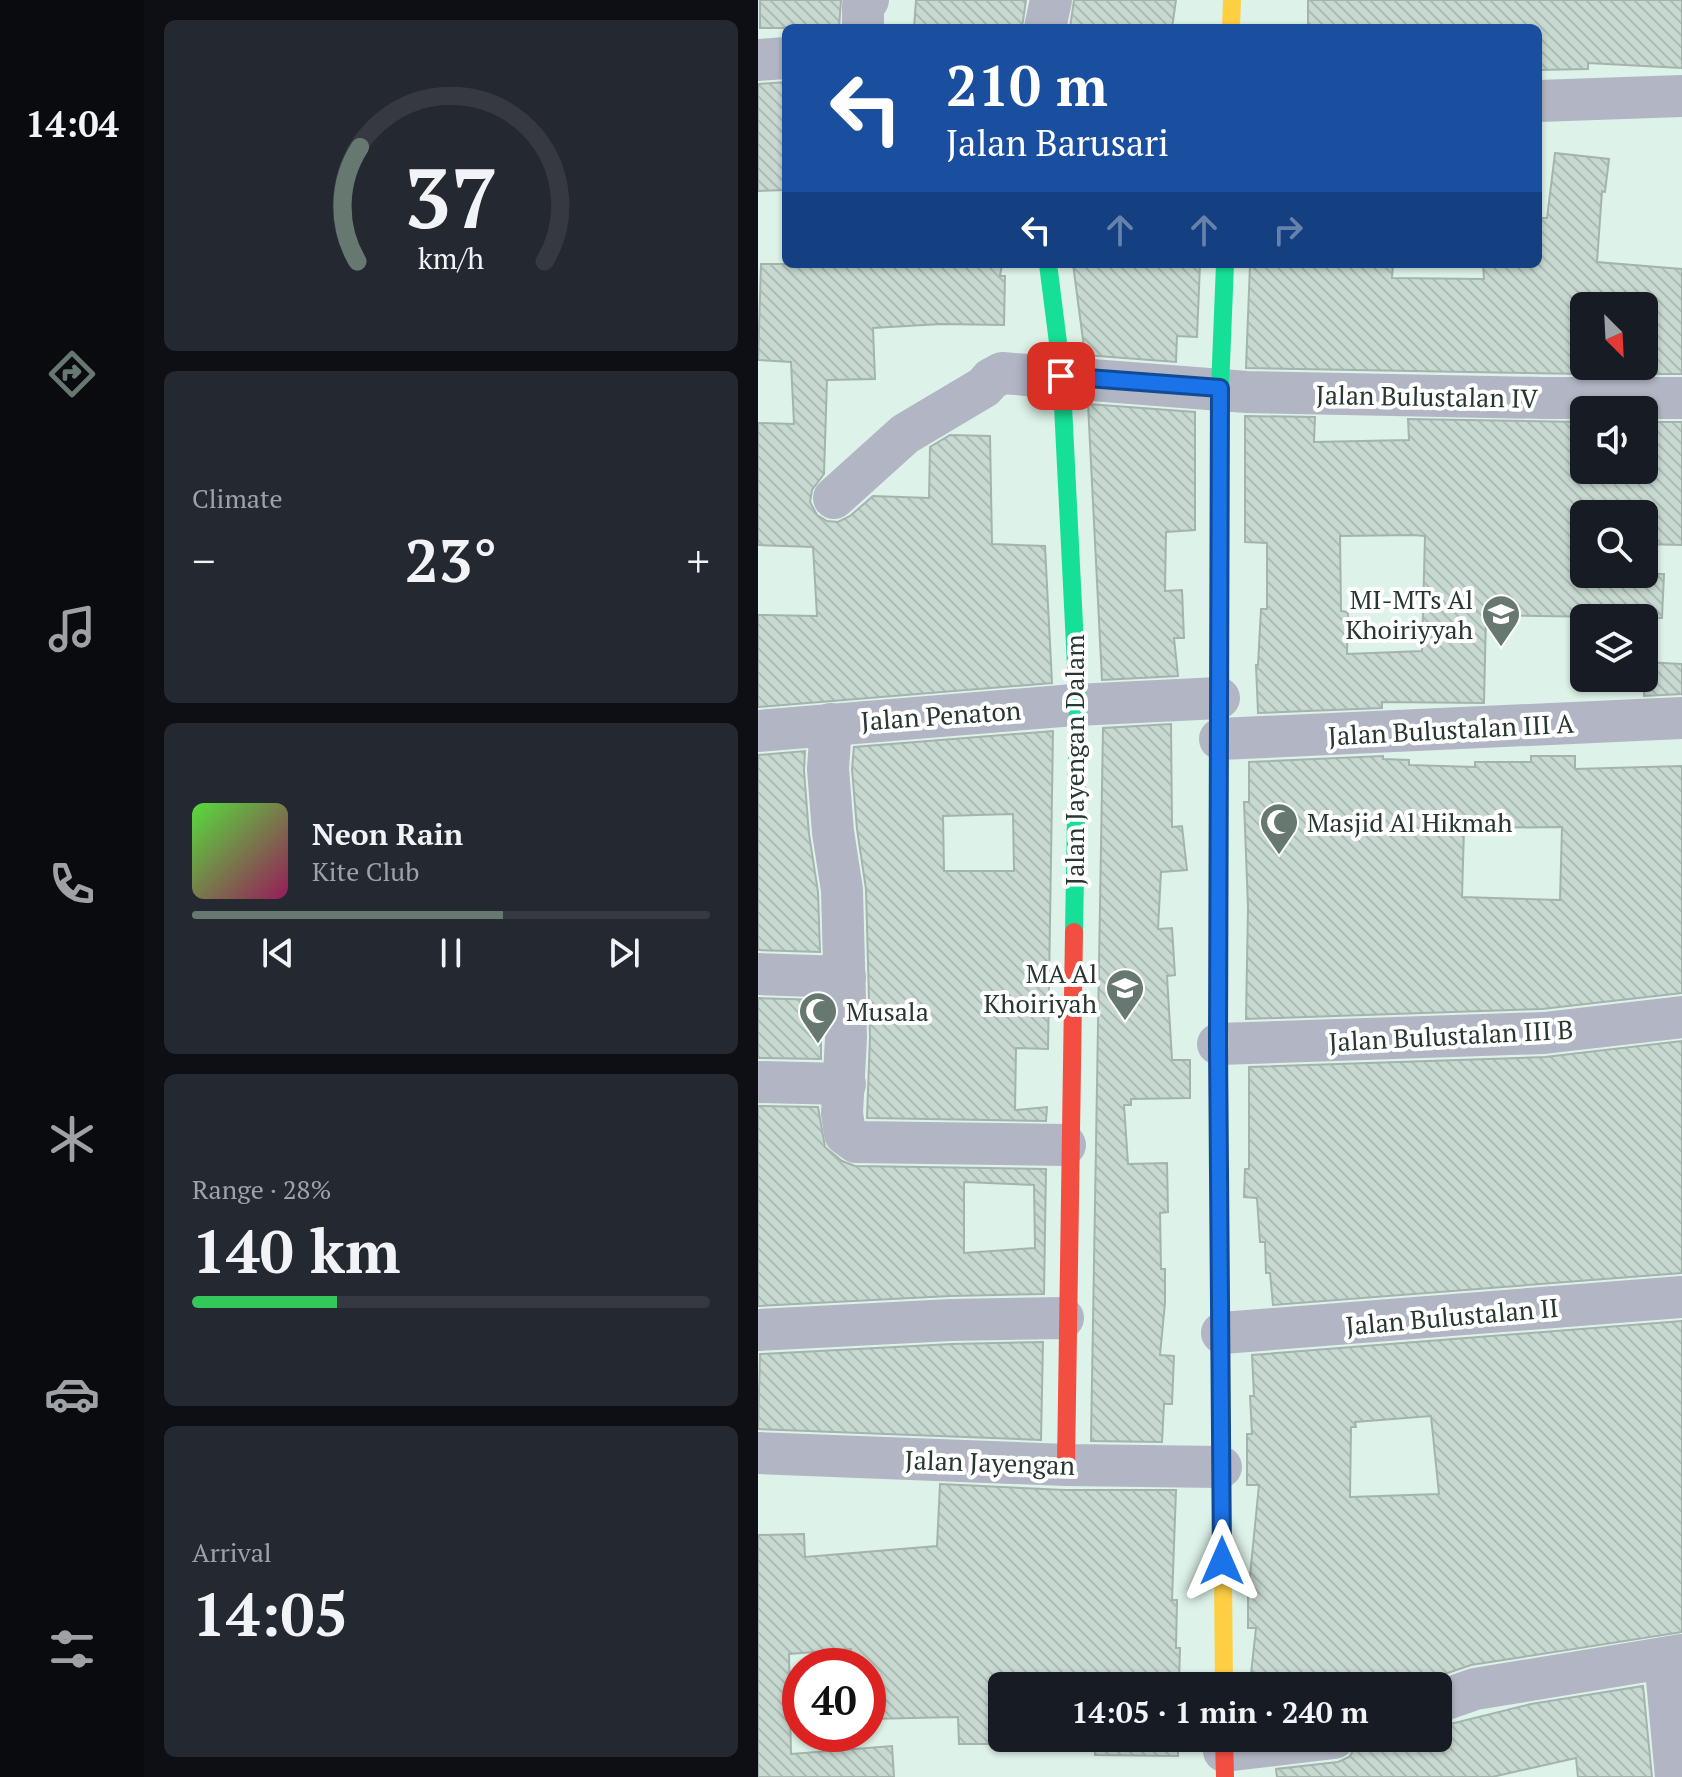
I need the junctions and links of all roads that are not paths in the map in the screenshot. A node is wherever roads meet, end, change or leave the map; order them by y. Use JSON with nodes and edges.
{"nodes":[{"id":1,"x":868,"y":0,"type":"edge"},
{"id":2,"x":1051,"y":0,"type":"edge"},
{"id":3,"x":1232,"y":0,"type":"edge"},
{"id":4,"x":863,"y":24,"type":"edge"},
{"id":5,"x":1046,"y":24,"type":"edge"},
{"id":6,"x":1231,"y":24,"type":"edge"},
{"id":7,"x":782,"y":58,"type":"edge"},
{"id":8,"x":758,"y":60,"type":"edge"},
{"id":9,"x":1682,"y":96,"type":"edge"},
{"id":10,"x":1542,"y":101,"type":"edge"},
{"id":11,"x":1048,"y":268,"type":"edge"},
{"id":12,"x":1225,"y":268,"type":"edge"},
{"id":13,"x":1048,"y":375,"type":"junction"},
{"id":14,"x":1220,"y":388,"type":"junction"},
{"id":15,"x":1682,"y":398,"type":"edge"},
{"id":16,"x":834,"y":498,"type":"dead end"},
{"id":17,"x":1219,"y":698,"type":"junction"},
{"id":18,"x":1076,"y":705,"type":"junction"},
{"id":19,"x":1682,"y":718,"type":"edge"},
{"id":20,"x":831,"y":724,"type":"junction"},
{"id":21,"x":758,"y":731,"type":"edge"},
{"id":22,"x":1220,"y":739,"type":"junction"},
{"id":23,"x":758,"y":974,"type":"edge"},
{"id":24,"x":845,"y":977,"type":"junction"},
{"id":25,"x":1682,"y":1017,"type":"edge"},
{"id":26,"x":1218,"y":1044,"type":"junction"},
{"id":27,"x":758,"y":1082,"type":"edge"},
{"id":28,"x":845,"y":1084,"type":"junction"},
{"id":29,"x":1065,"y":1145,"type":"junction"},
{"id":30,"x":1682,"y":1297,"type":"edge"},
{"id":31,"x":1066,"y":1318,"type":"junction"},
{"id":32,"x":758,"y":1330,"type":"edge"},
{"id":33,"x":1222,"y":1333,"type":"junction"},
{"id":34,"x":758,"y":1453,"type":"edge"},
{"id":35,"x":1066,"y":1465,"type":"junction"},
{"id":36,"x":1221,"y":1467,"type":"junction"},
{"id":37,"x":1673,"y":1656,"type":"edge"},
{"id":38,"x":1224,"y":1672,"type":"edge"},
{"id":39,"x":1452,"y":1697,"type":"edge"},
{"id":40,"x":1676,"y":1777,"type":"edge"}],
"edges":[{"from":1,"to":4,"type":"street"},
{"from":2,"to":5,"type":"street"},
{"from":3,"to":6,"type":"street"},
{"from":7,"to":8,"type":"street"},
{"from":9,"to":10,"type":"street"},
{"from":11,"to":13,"type":"street","name":"Jalan Jayengan Dalam"},
{"from":12,"to":14,"type":"street"},
{"from":13,"to":14,"type":"street","name":"Jalan Bulustalan IV"},
{"from":13,"to":16,"type":"street","name":"Jalan Bulustalan IV"},
{"from":13,"to":18,"type":"street","name":"Jalan Jayengan Dalam"},
{"from":14,"to":15,"type":"street","name":"Jalan Bulustalan IV"},
{"from":14,"to":17,"type":"street"},
{"from":17,"to":18,"type":"street","name":"Jalan Penaton"},
{"from":17,"to":22,"type":"street"},
{"from":18,"to":20,"type":"street","name":"Jalan Penaton"},
{"from":18,"to":29,"type":"street","name":"Jalan Jayengan Dalam"},
{"from":19,"to":22,"type":"street","name":"Jalan Bulustalan III A"},
{"from":20,"to":21,"type":"street","name":"Jalan Penaton"},
{"from":20,"to":24,"type":"street"},
{"from":22,"to":26,"type":"street"},
{"from":23,"to":24,"type":"street"},
{"from":24,"to":28,"type":"street"},
{"from":25,"to":26,"type":"street","name":"Jalan Bulustalan III B"},
{"from":26,"to":33,"type":"street"},
{"from":27,"to":28,"type":"street"},
{"from":28,"to":29,"type":"street"},
{"from":29,"to":31,"type":"street","name":"Jalan Jayengan Dalam"},
{"from":30,"to":33,"type":"street","name":"Jalan Bulustalan II"},
{"from":31,"to":32,"type":"street"},
{"from":31,"to":35,"type":"street","name":"Jalan Jayengan Dalam"},
{"from":33,"to":36,"type":"street"},
{"from":34,"to":35,"type":"street","name":"Jalan Jayengan"},
{"from":35,"to":36,"type":"street","name":"Jalan Jayengan"},
{"from":36,"to":38,"type":"street"},
{"from":37,"to":39,"type":"street"},
{"from":37,"to":40,"type":"street"}]}
